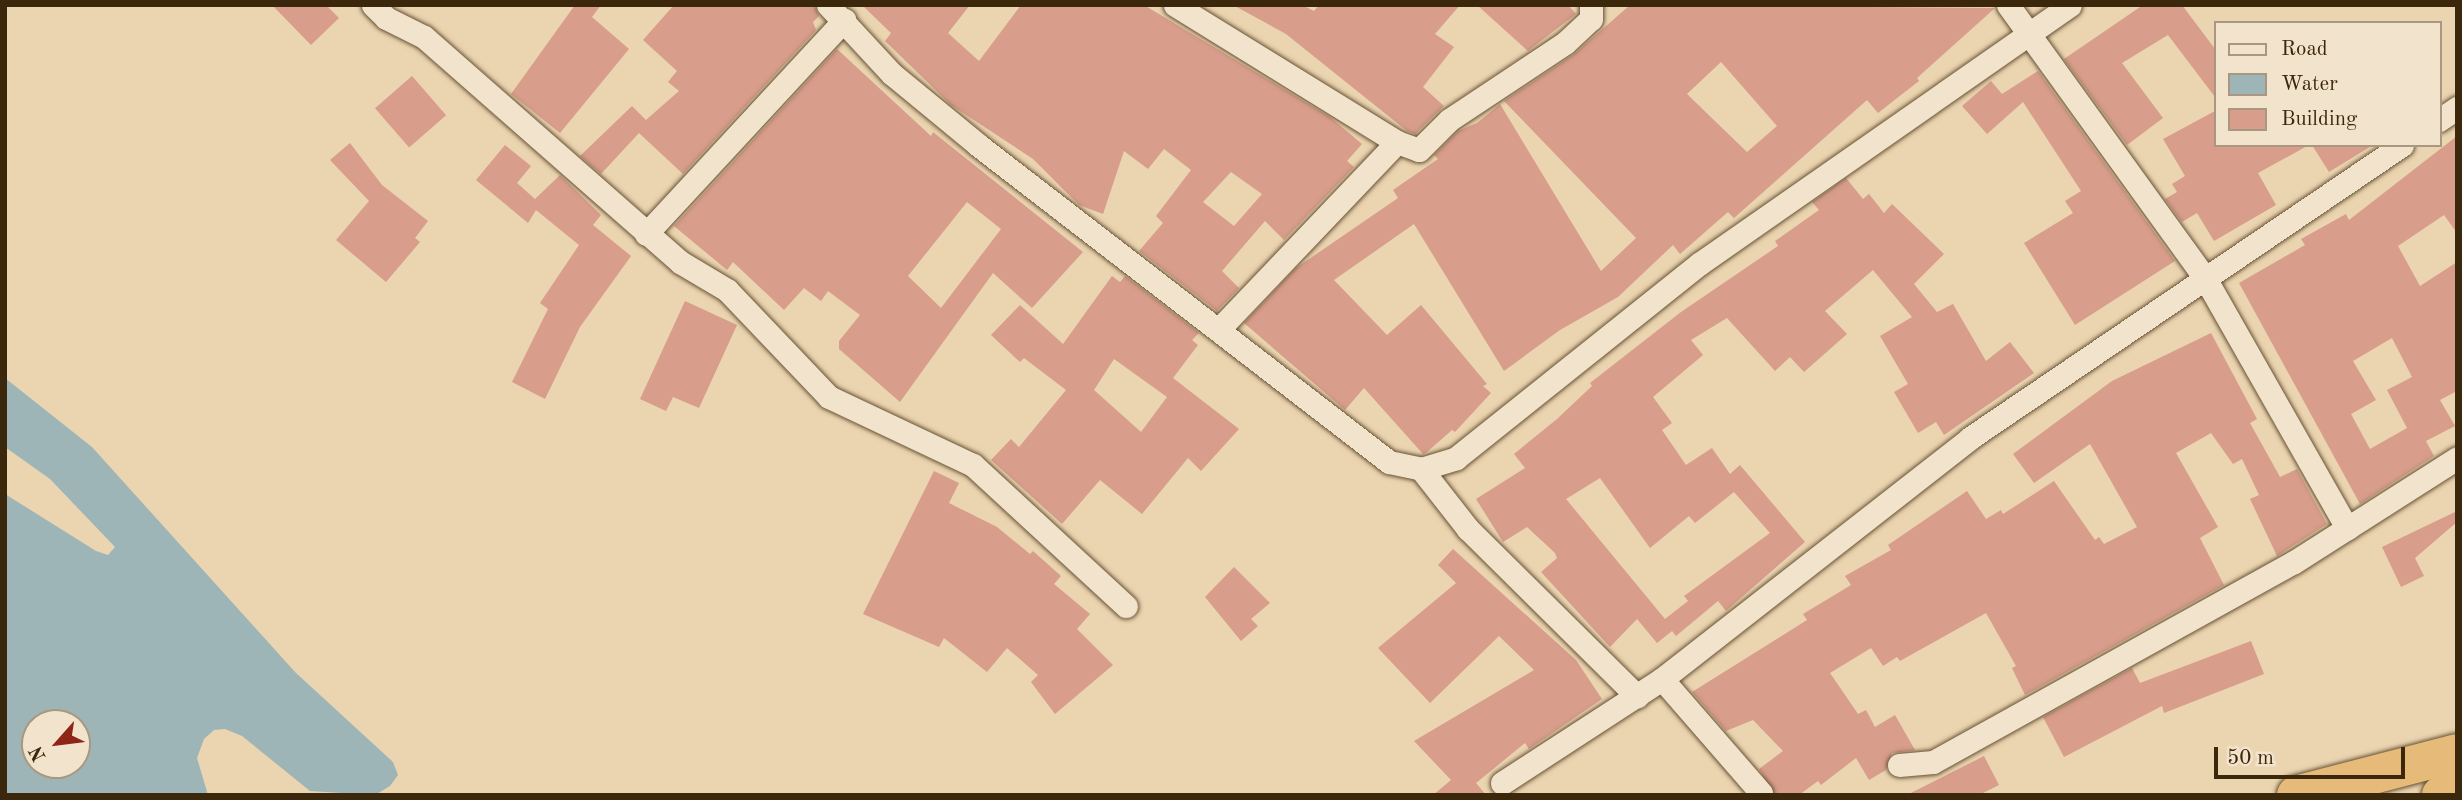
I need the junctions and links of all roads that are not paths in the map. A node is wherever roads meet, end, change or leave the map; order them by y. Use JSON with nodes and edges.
{"nodes":[{"id":1,"x":373,"y":5,"type":"edge"},
{"id":2,"x":1175,"y":5,"type":"edge"},
{"id":3,"x":1591,"y":5,"type":"edge"},
{"id":4,"x":2008,"y":5,"type":"edge"},
{"id":5,"x":2070,"y":5,"type":"edge"},
{"id":6,"x":836,"y":13,"type":"edge"},
{"id":7,"x":2028,"y":33,"type":"junction"},
{"id":8,"x":2457,"y":108,"type":"edge"},
{"id":9,"x":2441,"y":119,"type":"edge"},
{"id":10,"x":1397,"y":142,"type":"junction"},
{"id":11,"x":2399,"y":147,"type":"edge"},
{"id":12,"x":646,"y":234,"type":"junction"},
{"id":13,"x":2205,"y":278,"type":"junction"},
{"id":14,"x":1219,"y":329,"type":"junction"},
{"id":15,"x":2457,"y":458,"type":"edge"},
{"id":16,"x":1421,"y":469,"type":"junction"},
{"id":17,"x":2347,"y":528,"type":"junction"},
{"id":18,"x":1126,"y":606,"type":"dead end"},
{"id":19,"x":1662,"y":679,"type":"junction"},
{"id":20,"x":1637,"y":696,"type":"junction"},
{"id":21,"x":2457,"y":753,"type":"edge"},
{"id":22,"x":1899,"y":765,"type":"dead end"},
{"id":23,"x":1502,"y":783,"type":"dead end"},
{"id":24,"x":2457,"y":791,"type":"edge"},
{"id":25,"x":1761,"y":793,"type":"edge"},
{"id":26,"x":2296,"y":795,"type":"edge"},
{"id":27,"x":2441,"y":795,"type":"edge"}],
"edges":[{"from":1,"to":12,"type":"street"},
{"from":2,"to":10,"type":"street"},
{"from":3,"to":10,"type":"street"},
{"from":4,"to":7,"type":"street"},
{"from":5,"to":7,"type":"street"},
{"from":6,"to":12,"type":"street"},
{"from":6,"to":14,"type":"street"},
{"from":7,"to":13,"type":"street"},
{"from":7,"to":16,"type":"street"},
{"from":8,"to":9,"type":"street"},
{"from":10,"to":14,"type":"street"},
{"from":11,"to":13,"type":"street"},
{"from":12,"to":18,"type":"street"},
{"from":13,"to":17,"type":"street"},
{"from":13,"to":19,"type":"street"},
{"from":14,"to":16,"type":"street"},
{"from":15,"to":17,"type":"street"},
{"from":16,"to":20,"type":"street"},
{"from":17,"to":22,"type":"street"},
{"from":19,"to":20,"type":"street"},
{"from":19,"to":25,"type":"street"},
{"from":20,"to":23,"type":"street"},
{"from":21,"to":26,"type":"highway"},
{"from":24,"to":27,"type":"highway"}]}
